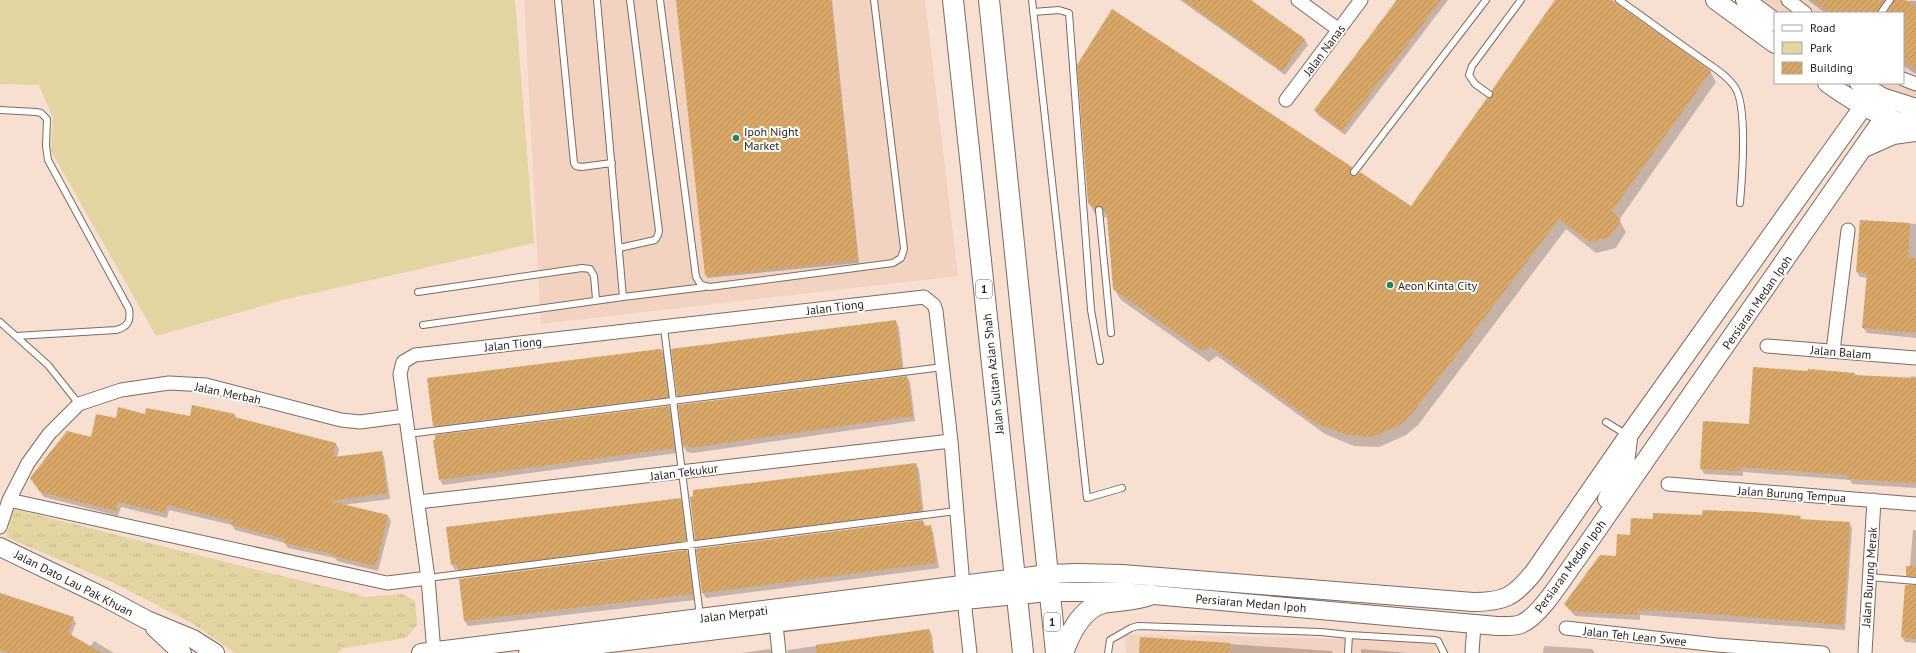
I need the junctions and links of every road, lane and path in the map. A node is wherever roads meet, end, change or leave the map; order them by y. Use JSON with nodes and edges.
{"nodes":[{"id":1,"x":558,"y":0,"type":"edge"},
{"id":2,"x":597,"y":0,"type":"edge"},
{"id":3,"x":630,"y":0,"type":"edge"},
{"id":4,"x":660,"y":0,"type":"edge"},
{"id":5,"x":874,"y":0,"type":"edge"},
{"id":6,"x":953,"y":0,"type":"edge"},
{"id":7,"x":989,"y":0,"type":"edge"},
{"id":8,"x":1032,"y":0,"type":"edge"},
{"id":9,"x":1298,"y":0,"type":"edge"},
{"id":10,"x":1361,"y":0,"type":"edge"},
{"id":11,"x":1486,"y":0,"type":"edge"},
{"id":12,"x":1521,"y":0,"type":"edge"},
{"id":13,"x":1619,"y":0,"type":"edge"},
{"id":14,"x":1715,"y":0,"type":"edge"},
{"id":15,"x":1745,"y":0,"type":"edge"},
{"id":16,"x":1788,"y":0,"type":"edge"},
{"id":17,"x":1890,"y":0,"type":"edge"},
{"id":18,"x":1033,"y":12,"type":"junction"},
{"id":19,"x":1804,"y":12,"type":"edge"},
{"id":20,"x":1882,"y":12,"type":"edge"},
{"id":21,"x":1774,"y":21,"type":"edge"},
{"id":22,"x":1339,"y":30,"type":"junction"},
{"id":23,"x":1774,"y":43,"type":"edge"},
{"id":24,"x":1904,"y":79,"type":"edge"},
{"id":25,"x":1828,"y":84,"type":"edge"},
{"id":26,"x":1861,"y":84,"type":"edge"},
{"id":27,"x":1916,"y":84,"type":"edge"},
{"id":28,"x":1489,"y":94,"type":"dead end"},
{"id":29,"x":1882,"y":97,"type":"junction"},
{"id":30,"x":1286,"y":100,"type":"dead end"},
{"id":31,"x":1863,"y":107,"type":"junction"},
{"id":32,"x":1916,"y":108,"type":"edge"},
{"id":33,"x":0,"y":110,"type":"edge"},
{"id":34,"x":1885,"y":116,"type":"junction"},
{"id":35,"x":1916,"y":125,"type":"edge"},
{"id":36,"x":1916,"y":132,"type":"edge"},
{"id":37,"x":1864,"y":148,"type":"junction"},
{"id":38,"x":612,"y":163,"type":"junction"},
{"id":39,"x":1354,"y":172,"type":"dead end"},
{"id":40,"x":1740,"y":203,"type":"dead end"},
{"id":41,"x":1099,"y":210,"type":"dead end"},
{"id":42,"x":1848,"y":230,"type":"dead end"},
{"id":43,"x":619,"y":248,"type":"junction"},
{"id":44,"x":705,"y":287,"type":"junction"},
{"id":45,"x":418,"y":292,"type":"dead end"},
{"id":46,"x":623,"y":296,"type":"junction"},
{"id":47,"x":596,"y":299,"type":"junction"},
{"id":48,"x":0,"y":322,"type":"edge"},
{"id":49,"x":423,"y":325,"type":"dead end"},
{"id":50,"x":664,"y":328,"type":"junction"},
{"id":51,"x":1111,"y":332,"type":"dead end"},
{"id":52,"x":16,"y":336,"type":"junction"},
{"id":53,"x":1767,"y":346,"type":"dead end"},
{"id":54,"x":1833,"y":351,"type":"junction"},
{"id":55,"x":1916,"y":358,"type":"edge"},
{"id":56,"x":1100,"y":361,"type":"dead end"},
{"id":57,"x":943,"y":367,"type":"junction"},
{"id":58,"x":673,"y":400,"type":"junction"},
{"id":59,"x":79,"y":404,"type":"junction"},
{"id":60,"x":405,"y":416,"type":"junction"},
{"id":61,"x":1606,"y":422,"type":"dead end"},
{"id":62,"x":408,"y":434,"type":"junction"},
{"id":63,"x":1628,"y":436,"type":"junction"},
{"id":64,"x":951,"y":441,"type":"junction"},
{"id":65,"x":682,"y":473,"type":"junction"},
{"id":66,"x":1668,"y":484,"type":"dead end"},
{"id":67,"x":1122,"y":488,"type":"dead end"},
{"id":68,"x":9,"y":500,"type":"junction"},
{"id":69,"x":1874,"y":500,"type":"junction"},
{"id":70,"x":418,"y":502,"type":"junction"},
{"id":71,"x":1916,"y":504,"type":"edge"},
{"id":72,"x":956,"y":512,"type":"junction"},
{"id":73,"x":0,"y":527,"type":"edge"},
{"id":74,"x":691,"y":545,"type":"junction"},
{"id":75,"x":0,"y":547,"type":"edge"},
{"id":76,"x":1579,"y":556,"type":"junction"},
{"id":77,"x":1869,"y":577,"type":"junction"},
{"id":78,"x":428,"y":578,"type":"junction"},
{"id":79,"x":1916,"y":581,"type":"edge"},
{"id":80,"x":1048,"y":583,"type":"junction"},
{"id":81,"x":1016,"y":587,"type":"junction"},
{"id":82,"x":963,"y":593,"type":"junction"},
{"id":83,"x":1150,"y":595,"type":"junction"},
{"id":84,"x":775,"y":616,"type":"junction"},
{"id":85,"x":147,"y":620,"type":"junction"},
{"id":86,"x":1474,"y":624,"type":"junction"},
{"id":87,"x":701,"y":625,"type":"junction"},
{"id":88,"x":1566,"y":628,"type":"dead end"},
{"id":89,"x":1349,"y":635,"type":"junction"},
{"id":90,"x":1717,"y":649,"type":"edge"},
{"id":91,"x":529,"y":650,"type":"edge"},
{"id":92,"x":430,"y":652,"type":"edge"},
{"id":93,"x":182,"y":653,"type":"edge"},
{"id":94,"x":215,"y":653,"type":"edge"},
{"id":95,"x":779,"y":653,"type":"edge"},
{"id":96,"x":970,"y":653,"type":"edge"},
{"id":97,"x":1023,"y":653,"type":"edge"},
{"id":98,"x":1056,"y":653,"type":"edge"},
{"id":99,"x":1063,"y":653,"type":"edge"},
{"id":100,"x":1108,"y":653,"type":"edge"},
{"id":101,"x":1348,"y":653,"type":"edge"},
{"id":102,"x":1444,"y":653,"type":"edge"},
{"id":103,"x":1472,"y":653,"type":"edge"},
{"id":104,"x":1823,"y":653,"type":"edge"},
{"id":105,"x":1865,"y":653,"type":"edge"}],
"edges":[{"from":1,"to":38,"type":"lane"},
{"from":2,"to":38,"type":"lane"},
{"from":3,"to":43,"type":"lane"},
{"from":4,"to":44,"type":"lane"},
{"from":5,"to":44,"type":"lane"},
{"from":6,"to":81,"type":"main road","name":"Jalan Sultan Azlan Shah","number":"1"},
{"from":7,"to":80,"type":"main road","number":"1"},
{"from":8,"to":18,"type":"lane"},
{"from":9,"to":22,"type":"street"},
{"from":10,"to":22,"type":"street","name":"Jalan Nanas"},
{"from":11,"to":39,"type":"lane"},
{"from":12,"to":28,"type":"lane"},
{"from":13,"to":40,"type":"lane"},
{"from":14,"to":23,"type":"street"},
{"from":15,"to":21,"type":"street"},
{"from":16,"to":19,"type":"street"},
{"from":17,"to":20,"type":"lane"},
{"from":18,"to":56,"type":"lane"},
{"from":18,"to":67,"type":"lane"},
{"from":22,"to":30,"type":"street","name":"Jalan Nanas"},
{"from":24,"to":27,"type":"street"},
{"from":25,"to":31,"type":"street"},
{"from":26,"to":29,"type":"street"},
{"from":29,"to":31,"type":"street","name":"Persiaran Medan Ipoh"},
{"from":29,"to":32,"type":"street"},
{"from":29,"to":34,"type":"street"},
{"from":31,"to":34,"type":"street"},
{"from":31,"to":63,"type":"street","name":"Persiaran Medan Ipoh"},
{"from":33,"to":52,"type":"lane"},
{"from":34,"to":35,"type":"street"},
{"from":34,"to":37,"type":"street","name":"Persiaran Medan Ipoh"},
{"from":36,"to":37,"type":"street"},
{"from":37,"to":76,"type":"street","name":"Persiaran Medan Ipoh"},
{"from":38,"to":43,"type":"lane"},
{"from":41,"to":51,"type":"lane"},
{"from":42,"to":54,"type":"street"},
{"from":43,"to":46,"type":"lane"},
{"from":44,"to":46,"type":"lane"},
{"from":45,"to":47,"type":"lane"},
{"from":46,"to":47,"type":"lane"},
{"from":47,"to":49,"type":"lane"},
{"from":48,"to":52,"type":"lane"},
{"from":50,"to":57,"type":"street","name":"Jalan Tiong"},
{"from":50,"to":58,"type":"lane"},
{"from":50,"to":60,"type":"street","name":"Jalan Tiong"},
{"from":52,"to":59,"type":"lane"},
{"from":53,"to":54,"type":"street","name":"Jalan Balam"},
{"from":54,"to":55,"type":"street","name":"Jalan Balam"},
{"from":57,"to":58,"type":"lane"},
{"from":57,"to":64,"type":"street"},
{"from":58,"to":62,"type":"lane"},
{"from":58,"to":65,"type":"lane"},
{"from":59,"to":60,"type":"street","name":"Jalan Merbah"},
{"from":59,"to":68,"type":"street","name":"Jalan Merbah"},
{"from":60,"to":62,"type":"street","name":"Jalan Tiong"},
{"from":61,"to":63,"type":"lane"},
{"from":62,"to":70,"type":"street","name":"Jalan Tiong"},
{"from":63,"to":76,"type":"street"},
{"from":63,"to":80,"type":"street","name":"Persiaran Medan Ipoh"},
{"from":64,"to":65,"type":"street","name":"Jalan Tekukur"},
{"from":64,"to":72,"type":"street"},
{"from":65,"to":70,"type":"street","name":"Jalan Tekukur"},
{"from":65,"to":74,"type":"lane"},
{"from":66,"to":69,"type":"street","name":"Jalan Burung Tempua"},
{"from":68,"to":73,"type":"street","name":"Jalan Merbah"},
{"from":68,"to":78,"type":"street"},
{"from":69,"to":71,"type":"street","name":"Jalan Burung Tempua"},
{"from":69,"to":77,"type":"street","name":"Jalan Burung Merak"},
{"from":70,"to":78,"type":"street","name":"Jalan Tiong"},
{"from":72,"to":74,"type":"lane"},
{"from":72,"to":82,"type":"street"},
{"from":74,"to":78,"type":"lane"},
{"from":74,"to":87,"type":"lane"},
{"from":75,"to":85,"type":"street","name":"Jalan Dato Lau Pak Khuan"},
{"from":76,"to":86,"type":"street","name":"Persiaran Medan Ipoh"},
{"from":77,"to":79,"type":"lane"},
{"from":77,"to":105,"type":"street","name":"Jalan Burung Merak"},
{"from":78,"to":92,"type":"street","name":"Jalan Tiong"},
{"from":80,"to":81,"type":"street","name":"Jalan Merpati"},
{"from":80,"to":83,"type":"street","name":"Persiaran Medan Ipoh"},
{"from":80,"to":98,"type":"main road","number":"1"},
{"from":81,"to":82,"type":"street","name":"Jalan Merpati"},
{"from":81,"to":97,"type":"main road","name":"Jalan Sultan Azlan Shah","number":"1"},
{"from":82,"to":84,"type":"street","name":"Jalan Merpati"},
{"from":82,"to":96,"type":"street"},
{"from":83,"to":86,"type":"street","name":"Persiaran Medan Ipoh"},
{"from":83,"to":99,"type":"main road"},
{"from":84,"to":87,"type":"street","name":"Jalan Merpati"},
{"from":84,"to":95,"type":"street"},
{"from":85,"to":93,"type":"street","name":"Jalan Dato Lau Pak Khuan"},
{"from":85,"to":94,"type":"street","name":"Jalan Dato Lau Pak Khuan"},
{"from":86,"to":103,"type":"street"},
{"from":87,"to":91,"type":"street","name":"Jalan Merpati"},
{"from":88,"to":90,"type":"street","name":"Jalan Teh Lean Swee"},
{"from":89,"to":100,"type":"lane"},
{"from":89,"to":101,"type":"lane"},
{"from":89,"to":102,"type":"lane"},
{"from":90,"to":104,"type":"street","name":"Jalan Teh Lean Swee"},
{"from":91,"to":92,"type":"street","name":"Jalan Merpati"}]}
